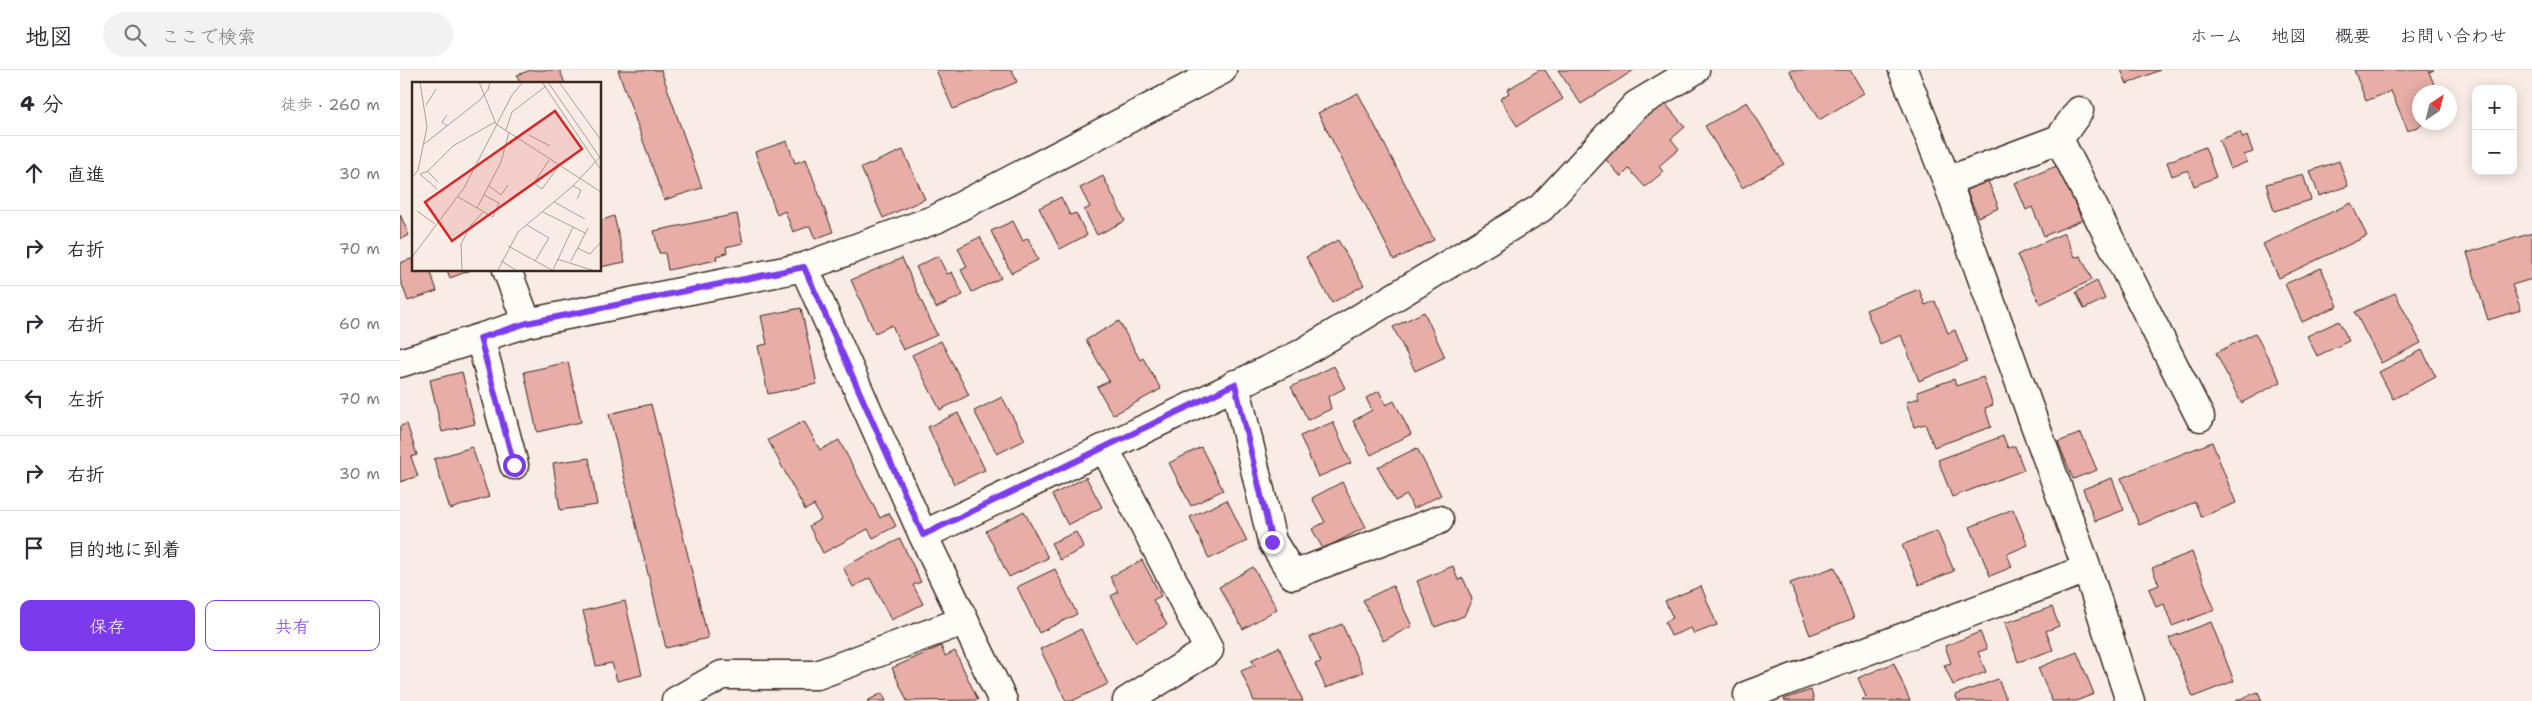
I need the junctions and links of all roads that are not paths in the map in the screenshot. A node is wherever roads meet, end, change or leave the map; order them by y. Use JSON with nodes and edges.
{"nodes":[{"id":1,"x":1222,"y":70,"type":"edge"},
{"id":2,"x":1695,"y":70,"type":"edge"},
{"id":3,"x":1903,"y":70,"type":"edge"},
{"id":4,"x":2079,"y":110,"type":"dead end"},
{"id":5,"x":2059,"y":139,"type":"junction"},
{"id":6,"x":1946,"y":181,"type":"junction"},
{"id":7,"x":804,"y":267,"type":"junction"},
{"id":8,"x":507,"y":271,"type":"edge"},
{"id":9,"x":527,"y":323,"type":"junction"},
{"id":10,"x":480,"y":338,"type":"junction"},
{"id":11,"x":400,"y":363,"type":"edge"},
{"id":12,"x":1235,"y":384,"type":"junction"},
{"id":13,"x":2200,"y":418,"type":"dead end"},
{"id":14,"x":1105,"y":449,"type":"junction"},
{"id":15,"x":514,"y":465,"type":"dead end"},
{"id":16,"x":1439,"y":520,"type":"dead end"},
{"id":17,"x":923,"y":535,"type":"junction"},
{"id":18,"x":2087,"y":569,"type":"junction"},
{"id":19,"x":963,"y":621,"type":"junction"},
{"id":20,"x":676,"y":701,"type":"edge"},
{"id":21,"x":1003,"y":701,"type":"edge"},
{"id":22,"x":1127,"y":701,"type":"edge"},
{"id":23,"x":1750,"y":701,"type":"edge"},
{"id":24,"x":2128,"y":701,"type":"edge"}],
"edges":[{"from":1,"to":7,"type":"street"},
{"from":2,"to":12,"type":"street"},
{"from":3,"to":6,"type":"street"},
{"from":4,"to":5,"type":"street"},
{"from":5,"to":6,"type":"street"},
{"from":5,"to":13,"type":"street"},
{"from":6,"to":18,"type":"street"},
{"from":7,"to":9,"type":"street"},
{"from":7,"to":17,"type":"street"},
{"from":8,"to":9,"type":"street"},
{"from":9,"to":10,"type":"street"},
{"from":10,"to":11,"type":"street"},
{"from":10,"to":15,"type":"street"},
{"from":12,"to":14,"type":"street"},
{"from":12,"to":16,"type":"street"},
{"from":14,"to":17,"type":"street"},
{"from":14,"to":22,"type":"street"},
{"from":17,"to":19,"type":"street"},
{"from":18,"to":23,"type":"street"},
{"from":18,"to":24,"type":"street"},
{"from":19,"to":20,"type":"street"},
{"from":19,"to":21,"type":"street"}]}
